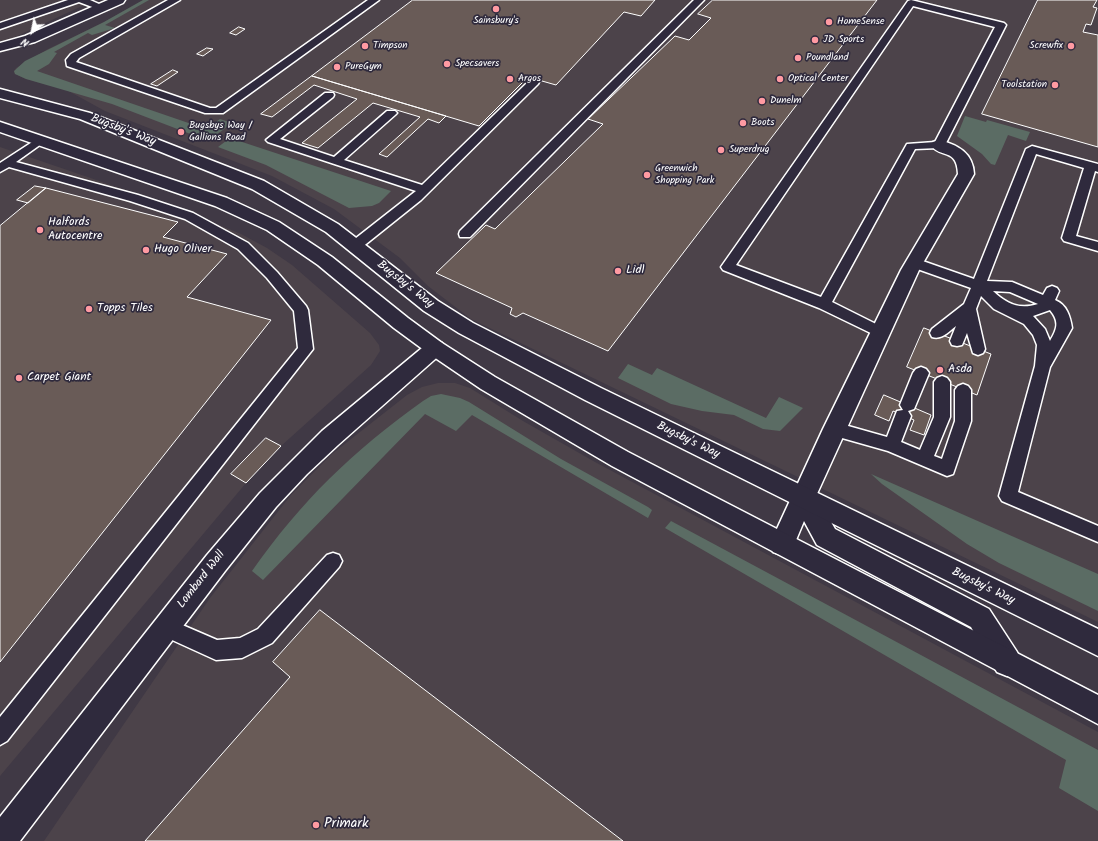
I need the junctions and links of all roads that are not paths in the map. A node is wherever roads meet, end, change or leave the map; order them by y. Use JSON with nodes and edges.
{"nodes":[{"id":1,"x":77,"y":0,"type":"edge"},
{"id":2,"x":81,"y":0,"type":"edge"},
{"id":3,"x":119,"y":0,"type":"edge"},
{"id":4,"x":174,"y":0,"type":"edge"},
{"id":5,"x":374,"y":0,"type":"edge"},
{"id":6,"x":699,"y":0,"type":"edge"},
{"id":7,"x":103,"y":8,"type":"junction"},
{"id":8,"x":0,"y":26,"type":"edge"},
{"id":9,"x":2,"y":53,"type":"edge"},
{"id":10,"x":534,"y":82,"type":"dead end"},
{"id":11,"x":0,"y":93,"type":"edge"},
{"id":12,"x":329,"y":95,"type":"dead end"},
{"id":13,"x":391,"y":114,"type":"dead end"},
{"id":14,"x":0,"y":127,"type":"edge"},
{"id":15,"x":40,"y":140,"type":"junction"},
{"id":16,"x":939,"y":145,"type":"junction"},
{"id":17,"x":336,"y":161,"type":"junction"},
{"id":18,"x":3,"y":166,"type":"edge"},
{"id":19,"x":1095,"y":167,"type":"edge"},
{"id":20,"x":424,"y":190,"type":"junction"},
{"id":21,"x":465,"y":234,"type":"dead end"},
{"id":22,"x":356,"y":245,"type":"junction"},
{"id":23,"x":1098,"y":247,"type":"edge"},
{"id":24,"x":914,"y":263,"type":"junction"},
{"id":25,"x":979,"y":286,"type":"junction"},
{"id":26,"x":1050,"y":296,"type":"junction"},
{"id":27,"x":824,"y":304,"type":"junction"},
{"id":28,"x":969,"y":308,"type":"junction"},
{"id":29,"x":1011,"y":310,"type":"junction"},
{"id":30,"x":879,"y":332,"type":"junction"},
{"id":31,"x":937,"y":333,"type":"dead end"},
{"id":32,"x":957,"y":341,"type":"dead end"},
{"id":33,"x":435,"y":348,"type":"junction"},
{"id":34,"x":978,"y":349,"type":"dead end"},
{"id":35,"x":1043,"y":366,"type":"junction"},
{"id":36,"x":921,"y":373,"type":"dead end"},
{"id":37,"x":942,"y":382,"type":"dead end"},
{"id":38,"x":963,"y":390,"type":"dead end"},
{"id":39,"x":834,"y":429,"type":"junction"},
{"id":40,"x":892,"y":445,"type":"junction"},
{"id":41,"x":925,"y":459,"type":"junction"},
{"id":42,"x":804,"y":498,"type":"junction"},
{"id":43,"x":1098,"y":534,"type":"edge"},
{"id":44,"x":782,"y":544,"type":"junction"},
{"id":45,"x":333,"y":562,"type":"dead end"},
{"id":46,"x":166,"y":627,"type":"junction"},
{"id":47,"x":1098,"y":643,"type":"edge"},
{"id":48,"x":1007,"y":662,"type":"junction"},
{"id":49,"x":1098,"y":710,"type":"edge"},
{"id":50,"x":0,"y":734,"type":"edge"},
{"id":51,"x":1,"y":841,"type":"edge"}],
"edges":[{"from":1,"to":8,"type":"lane"},
{"from":2,"to":7,"type":"lane"},
{"from":3,"to":7,"type":"street"},
{"from":4,"to":5,"type":"lane"},
{"from":6,"to":21,"type":"lane"},
{"from":7,"to":9,"type":"street"},
{"from":10,"to":20,"type":"lane"},
{"from":11,"to":22,"type":"street","name":"Bugsby's Way"},
{"from":12,"to":17,"type":"lane"},
{"from":13,"to":17,"type":"lane"},
{"from":14,"to":15,"type":"street"},
{"from":15,"to":18,"type":"lane"},
{"from":15,"to":33,"type":"street"},
{"from":16,"to":24,"type":"street"},
{"from":16,"to":27,"type":"lane"},
{"from":16,"to":27,"type":"lane"},
{"from":17,"to":20,"type":"lane"},
{"from":18,"to":50,"type":"lane"},
{"from":19,"to":23,"type":"lane"},
{"from":19,"to":25,"type":"lane"},
{"from":20,"to":22,"type":"lane"},
{"from":22,"to":42,"type":"street","name":"Bugsby's Way"},
{"from":24,"to":25,"type":"lane"},
{"from":24,"to":30,"type":"street"},
{"from":25,"to":26,"type":"lane"},
{"from":25,"to":28,"type":"lane"},
{"from":25,"to":29,"type":"lane"},
{"from":26,"to":29,"type":"lane"},
{"from":26,"to":35,"type":"lane"},
{"from":27,"to":30,"type":"lane"},
{"from":28,"to":31,"type":"lane"},
{"from":28,"to":32,"type":"lane"},
{"from":28,"to":34,"type":"lane"},
{"from":29,"to":35,"type":"lane"},
{"from":30,"to":39,"type":"street"},
{"from":33,"to":44,"type":"street"},
{"from":33,"to":46,"type":"street","name":"Lombard Wall"},
{"from":35,"to":43,"type":"lane"},
{"from":36,"to":40,"type":"lane"},
{"from":37,"to":41,"type":"lane"},
{"from":38,"to":41,"type":"lane"},
{"from":39,"to":40,"type":"lane"},
{"from":39,"to":42,"type":"street"},
{"from":40,"to":41,"type":"lane"},
{"from":42,"to":44,"type":"street"},
{"from":42,"to":47,"type":"street","name":"Bugsby's Way"},
{"from":42,"to":48,"type":"street"},
{"from":44,"to":48,"type":"street"},
{"from":45,"to":46,"type":"lane"},
{"from":46,"to":51,"type":"street","name":"Lombard Wall"},
{"from":48,"to":49,"type":"street"}]}
